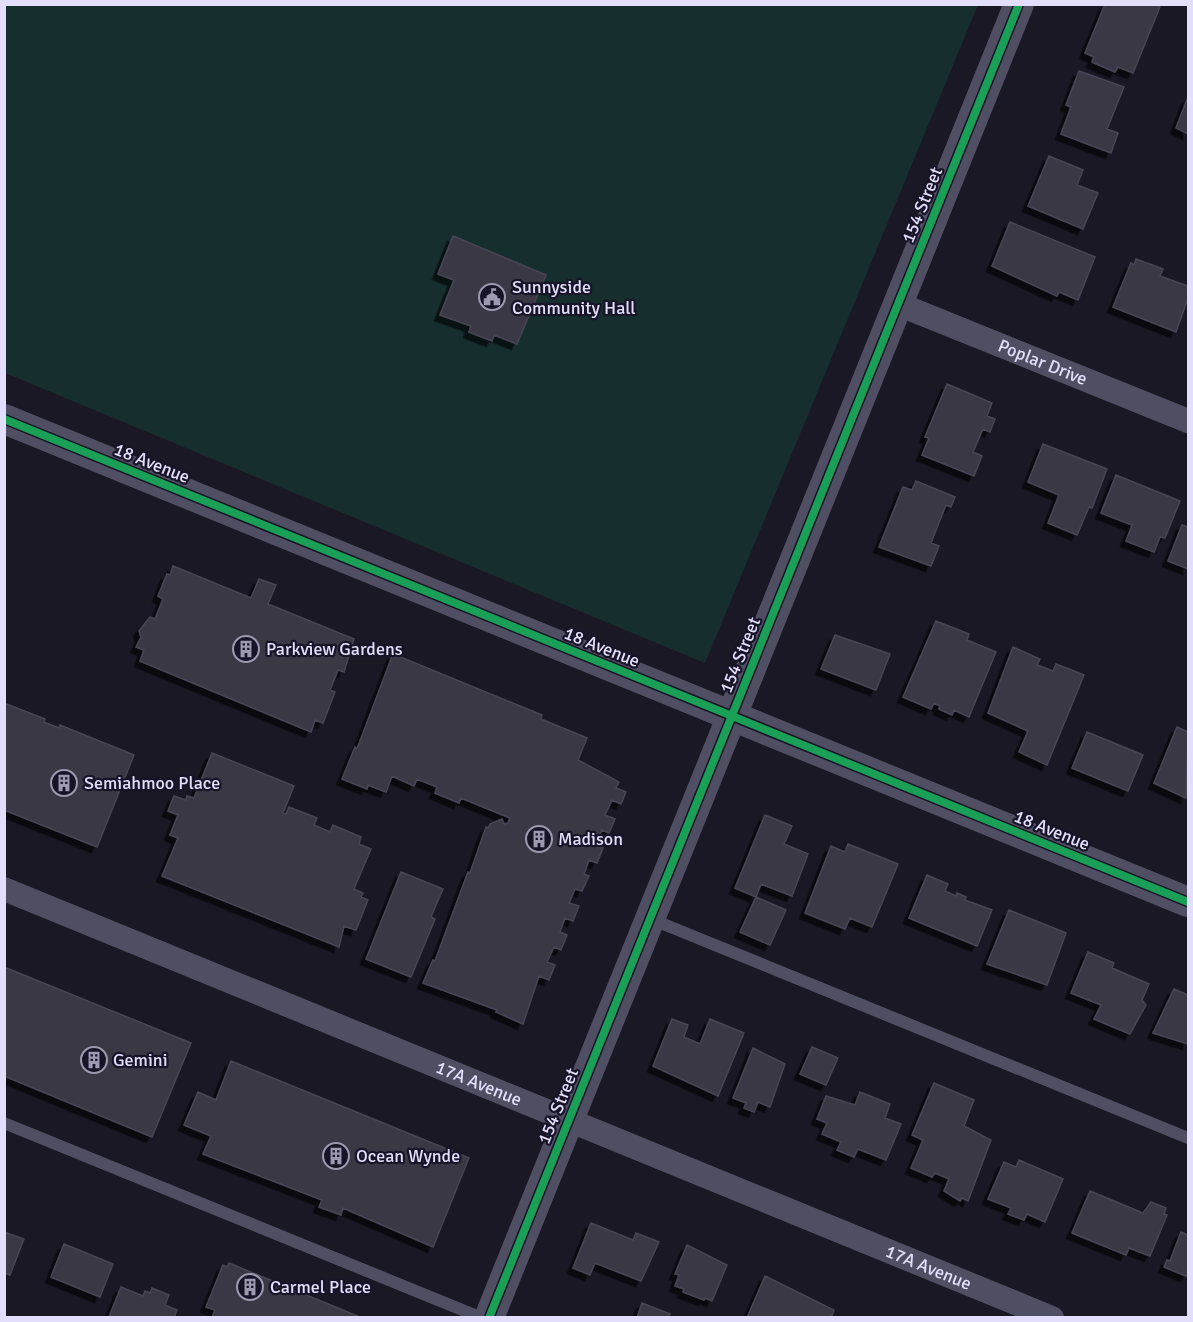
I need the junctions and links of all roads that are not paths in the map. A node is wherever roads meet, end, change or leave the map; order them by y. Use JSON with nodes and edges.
{"nodes":[{"id":1,"x":1019,"y":4,"type":"edge"},
{"id":2,"x":898,"y":304,"type":"junction"},
{"id":3,"x":4,"y":419,"type":"edge"},
{"id":4,"x":1188,"y":421,"type":"edge"},
{"id":5,"x":732,"y":716,"type":"junction"},
{"id":6,"x":4,"y":890,"type":"edge"},
{"id":7,"x":1188,"y":902,"type":"edge"},
{"id":8,"x":651,"y":919,"type":"junction"},
{"id":9,"x":568,"y":1121,"type":"junction"},
{"id":10,"x":4,"y":1123,"type":"edge"},
{"id":11,"x":1188,"y":1138,"type":"edge"},
{"id":12,"x":482,"y":1317,"type":"edge"},
{"id":13,"x":489,"y":1317,"type":"edge"},
{"id":14,"x":1052,"y":1317,"type":"edge"}],
"edges":[{"from":1,"to":2,"type":"street","name":"154 Street"},
{"from":2,"to":4,"type":"street","name":"Poplar Drive"},
{"from":2,"to":5,"type":"street","name":"154 Street"},
{"from":3,"to":5,"type":"street","name":"18 Avenue"},
{"from":5,"to":7,"type":"street","name":"18 Avenue"},
{"from":5,"to":8,"type":"street","name":"154 Street"},
{"from":6,"to":9,"type":"street","name":"17A Avenue"},
{"from":8,"to":9,"type":"street","name":"154 Street"},
{"from":8,"to":11,"type":"lane"},
{"from":9,"to":13,"type":"street","name":"154 Street"},
{"from":9,"to":14,"type":"street","name":"17A Avenue"},
{"from":10,"to":12,"type":"lane"}]}
